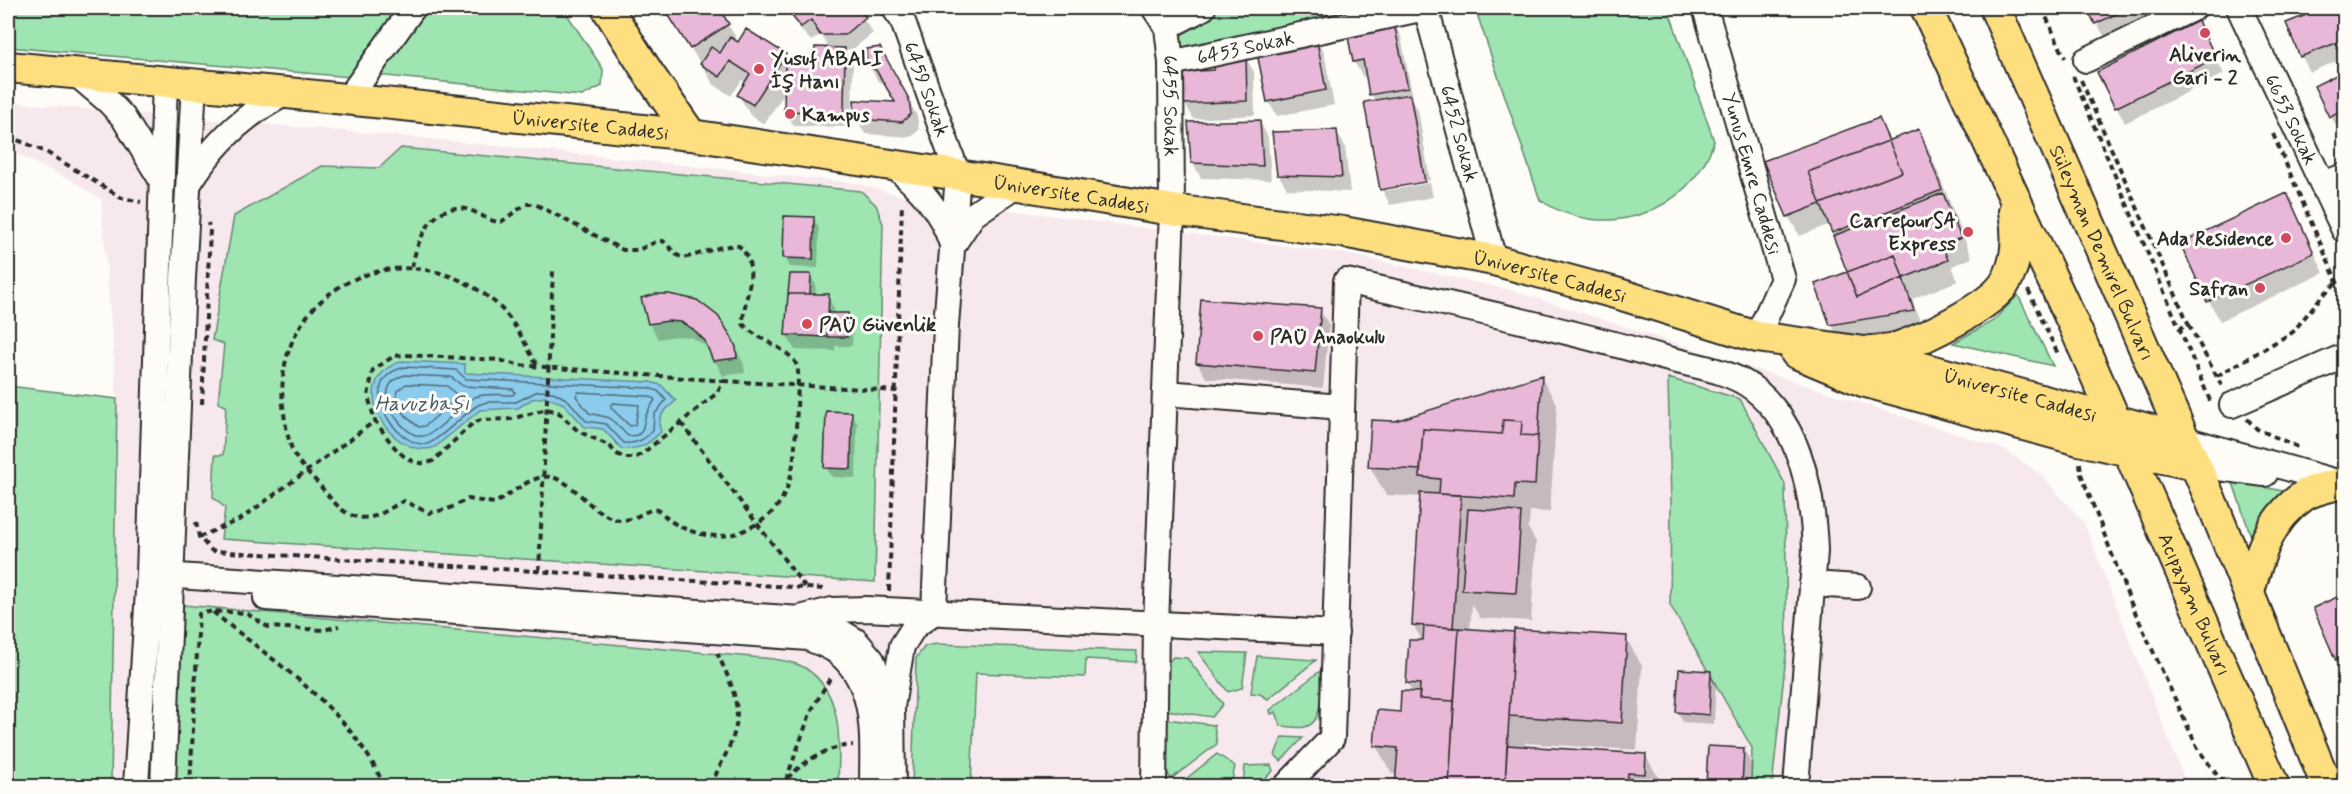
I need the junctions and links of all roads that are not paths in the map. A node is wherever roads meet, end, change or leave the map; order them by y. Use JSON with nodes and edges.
{"nodes":[{"id":1,"x":413,"y":8,"type":"edge"},
{"id":2,"x":607,"y":8,"type":"edge"},
{"id":3,"x":1154,"y":8,"type":"edge"},
{"id":4,"x":1203,"y":8,"type":"edge"},
{"id":5,"x":1426,"y":8,"type":"edge"},
{"id":6,"x":1926,"y":8,"type":"edge"},
{"id":7,"x":1995,"y":8,"type":"edge"},
{"id":8,"x":2194,"y":8,"type":"edge"},
{"id":9,"x":2239,"y":8,"type":"edge"},
{"id":10,"x":1713,"y":10,"type":"edge"},
{"id":11,"x":904,"y":11,"type":"edge"},
{"id":12,"x":1167,"y":27,"type":"junction"},
{"id":13,"x":1171,"y":63,"type":"junction"},
{"id":14,"x":8,"y":67,"type":"edge"},
{"id":15,"x":2076,"y":68,"type":"road end"},
{"id":16,"x":74,"y":72,"type":"junction"},
{"id":17,"x":180,"y":83,"type":"junction"},
{"id":18,"x":287,"y":93,"type":"junction"},
{"id":19,"x":348,"y":99,"type":"junction"},
{"id":20,"x":691,"y":135,"type":"junction"},
{"id":21,"x":894,"y":166,"type":"junction"},
{"id":22,"x":958,"y":175,"type":"junction"},
{"id":23,"x":2334,"y":180,"type":"edge"},
{"id":24,"x":162,"y":182,"type":"junction"},
{"id":25,"x":1017,"y":185,"type":"junction"},
{"id":26,"x":2010,"y":187,"type":"junction"},
{"id":27,"x":188,"y":196,"type":"junction"},
{"id":28,"x":1172,"y":210,"type":"junction"},
{"id":29,"x":2344,"y":230,"type":"edge"},
{"id":30,"x":952,"y":247,"type":"junction"},
{"id":31,"x":1494,"y":260,"type":"junction"},
{"id":32,"x":1757,"y":336,"type":"junction"},
{"id":33,"x":1864,"y":351,"type":"junction"},
{"id":34,"x":2344,"y":356,"type":"edge"},
{"id":35,"x":1166,"y":393,"type":"junction"},
{"id":36,"x":1342,"y":406,"type":"junction"},
{"id":37,"x":2223,"y":407,"type":"road end"},
{"id":38,"x":2117,"y":422,"type":"junction"},
{"id":39,"x":2199,"y":451,"type":"junction"},
{"id":40,"x":2130,"y":453,"type":"junction"},
{"id":41,"x":2343,"y":484,"type":"edge"},
{"id":42,"x":148,"y":582,"type":"junction"},
{"id":43,"x":172,"y":583,"type":"junction"},
{"id":44,"x":1812,"y":584,"type":"junction"},
{"id":45,"x":1858,"y":587,"type":"dead end"},
{"id":46,"x":2248,"y":592,"type":"junction"},
{"id":47,"x":934,"y":612,"type":"junction"},
{"id":48,"x":800,"y":618,"type":"dead end"},
{"id":49,"x":1156,"y":624,"type":"junction"},
{"id":50,"x":1336,"y":633,"type":"junction"},
{"id":51,"x":892,"y":707,"type":"junction"},
{"id":52,"x":1158,"y":782,"type":"edge"},
{"id":53,"x":136,"y":786,"type":"edge"},
{"id":54,"x":163,"y":786,"type":"edge"},
{"id":55,"x":872,"y":786,"type":"edge"},
{"id":56,"x":893,"y":786,"type":"edge"},
{"id":57,"x":1286,"y":786,"type":"edge"},
{"id":58,"x":1796,"y":786,"type":"edge"},
{"id":59,"x":2274,"y":786,"type":"edge"},
{"id":60,"x":2327,"y":786,"type":"edge"}],
"edges":[{"from":1,"to":19,"type":"street"},
{"from":2,"to":20,"type":"main road"},
{"from":3,"to":12,"type":"street","name":"6455 Sokak"},
{"from":4,"to":12,"type":"street"},
{"from":5,"to":13,"type":"street","name":"6453 Sokak"},
{"from":5,"to":31,"type":"street","name":"6452 Sokak"},
{"from":6,"to":26,"type":"main road"},
{"from":7,"to":39,"type":"main road","name":"Süleyman Demirel Bulvarı"},
{"from":8,"to":15,"type":"street"},
{"from":9,"to":23,"type":"street","name":"6653 Sokak"},
{"from":10,"to":32,"type":"street","name":"Yunus Emre Caddesi"},
{"from":11,"to":22,"type":"street","name":"6459 Sokak"},
{"from":12,"to":13,"type":"street","name":"6455 Sokak"},
{"from":13,"to":28,"type":"street","name":"6455 Sokak"},
{"from":14,"to":16,"type":"main road","name":"Üniversite Caddesi"},
{"from":16,"to":17,"type":"main road","name":"Üniversite Caddesi"},
{"from":16,"to":24,"type":"street"},
{"from":17,"to":18,"type":"main road","name":"Üniversite Caddesi"},
{"from":17,"to":24,"type":"street"},
{"from":17,"to":27,"type":"street"},
{"from":18,"to":19,"type":"main road","name":"Üniversite Caddesi"},
{"from":18,"to":27,"type":"street"},
{"from":19,"to":20,"type":"main road","name":"Üniversite Caddesi"},
{"from":20,"to":21,"type":"main road","name":"Üniversite Caddesi"},
{"from":21,"to":22,"type":"main road","name":"Üniversite Caddesi"},
{"from":21,"to":30,"type":"street"},
{"from":22,"to":25,"type":"main road","name":"Üniversite Caddesi"},
{"from":22,"to":30,"type":"street"},
{"from":23,"to":29,"type":"street","name":"6653 Sokak"},
{"from":24,"to":42,"type":"street"},
{"from":25,"to":28,"type":"main road","name":"Üniversite Caddesi"},
{"from":25,"to":30,"type":"street"},
{"from":26,"to":33,"type":"main road"},
{"from":26,"to":38,"type":"main road"},
{"from":27,"to":43,"type":"street"},
{"from":28,"to":31,"type":"main road","name":"Üniversite Caddesi"},
{"from":28,"to":35,"type":"street","name":"6455 Sokak"},
{"from":30,"to":47,"type":"street"},
{"from":31,"to":32,"type":"main road","name":"Üniversite Caddesi"},
{"from":32,"to":33,"type":"main road","name":"Üniversite Caddesi"},
{"from":32,"to":40,"type":"main road"},
{"from":33,"to":38,"type":"main road","name":"Üniversite Caddesi"},
{"from":34,"to":37,"type":"street"},
{"from":35,"to":36,"type":"street"},
{"from":35,"to":49,"type":"street","name":"6455 Sokak"},
{"from":36,"to":44,"type":"street"},
{"from":36,"to":50,"type":"street"},
{"from":38,"to":39,"type":"main road","name":"Üniversite Caddesi"},
{"from":38,"to":40,"type":"main road","name":"Acıpayam Bulvarı"},
{"from":39,"to":40,"type":"main road"},
{"from":39,"to":41,"type":"street"},
{"from":39,"to":46,"type":"main road","name":"Süleyman Demirel Bulvarı"},
{"from":40,"to":59,"type":"main road","name":"Acıpayam Bulvarı"},
{"from":41,"to":46,"type":"main road"},
{"from":42,"to":43,"type":"street"},
{"from":42,"to":53,"type":"street"},
{"from":43,"to":51,"type":"street"},
{"from":43,"to":54,"type":"street"},
{"from":43,"to":55,"type":"street"},
{"from":44,"to":45,"type":"street"},
{"from":44,"to":58,"type":"street"},
{"from":46,"to":60,"type":"main road"},
{"from":47,"to":48,"type":"street"},
{"from":47,"to":49,"type":"street"},
{"from":47,"to":51,"type":"street"},
{"from":49,"to":50,"type":"street"},
{"from":49,"to":52,"type":"street","name":"6455 Sokak"},
{"from":50,"to":57,"type":"street"},
{"from":51,"to":56,"type":"street"}]}
